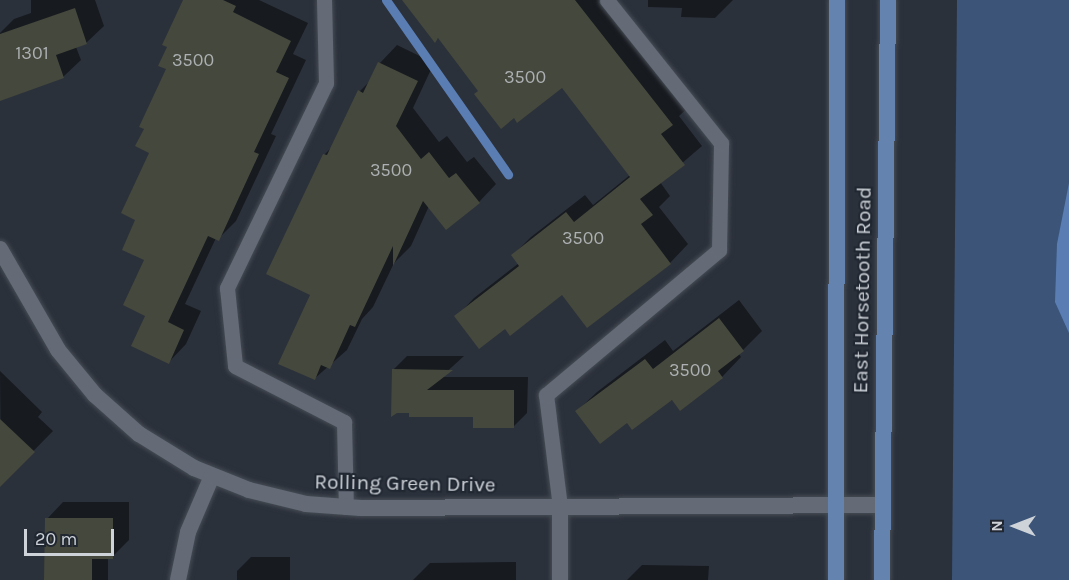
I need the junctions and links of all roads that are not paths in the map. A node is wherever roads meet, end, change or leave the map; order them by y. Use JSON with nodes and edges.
{"nodes":[{"id":1,"x":324,"y":0,"type":"edge"},
{"id":2,"x":607,"y":0,"type":"edge"},
{"id":3,"x":837,"y":0,"type":"edge"},
{"id":4,"x":888,"y":0,"type":"edge"},
{"id":5,"x":0,"y":249,"type":"edge"},
{"id":6,"x":213,"y":476,"type":"junction"},
{"id":7,"x":882,"y":506,"type":"junction"},
{"id":8,"x":346,"y":507,"type":"junction"},
{"id":9,"x":560,"y":507,"type":"junction"},
{"id":10,"x":836,"y":507,"type":"junction"},
{"id":11,"x":178,"y":580,"type":"edge"},
{"id":12,"x":560,"y":580,"type":"edge"},
{"id":13,"x":836,"y":580,"type":"edge"},
{"id":14,"x":882,"y":580,"type":"edge"}],
"edges":[{"from":1,"to":8,"type":"lane"},
{"from":2,"to":9,"type":"lane"},
{"from":3,"to":10,"type":"main road","name":"East Horsetooth Road"},
{"from":4,"to":7,"type":"main road","name":"East Horsetooth Road"},
{"from":5,"to":6,"type":"street","name":"Rolling Green Drive"},
{"from":6,"to":8,"type":"street","name":"Rolling Green Drive"},
{"from":6,"to":11,"type":"street"},
{"from":7,"to":10,"type":"street","name":"Rolling Green Drive"},
{"from":7,"to":14,"type":"main road","name":"East Horsetooth Road"},
{"from":8,"to":9,"type":"street","name":"Rolling Green Drive"},
{"from":9,"to":10,"type":"street","name":"Rolling Green Drive"},
{"from":9,"to":12,"type":"street"},
{"from":10,"to":13,"type":"main road","name":"East Horsetooth Road"}]}
